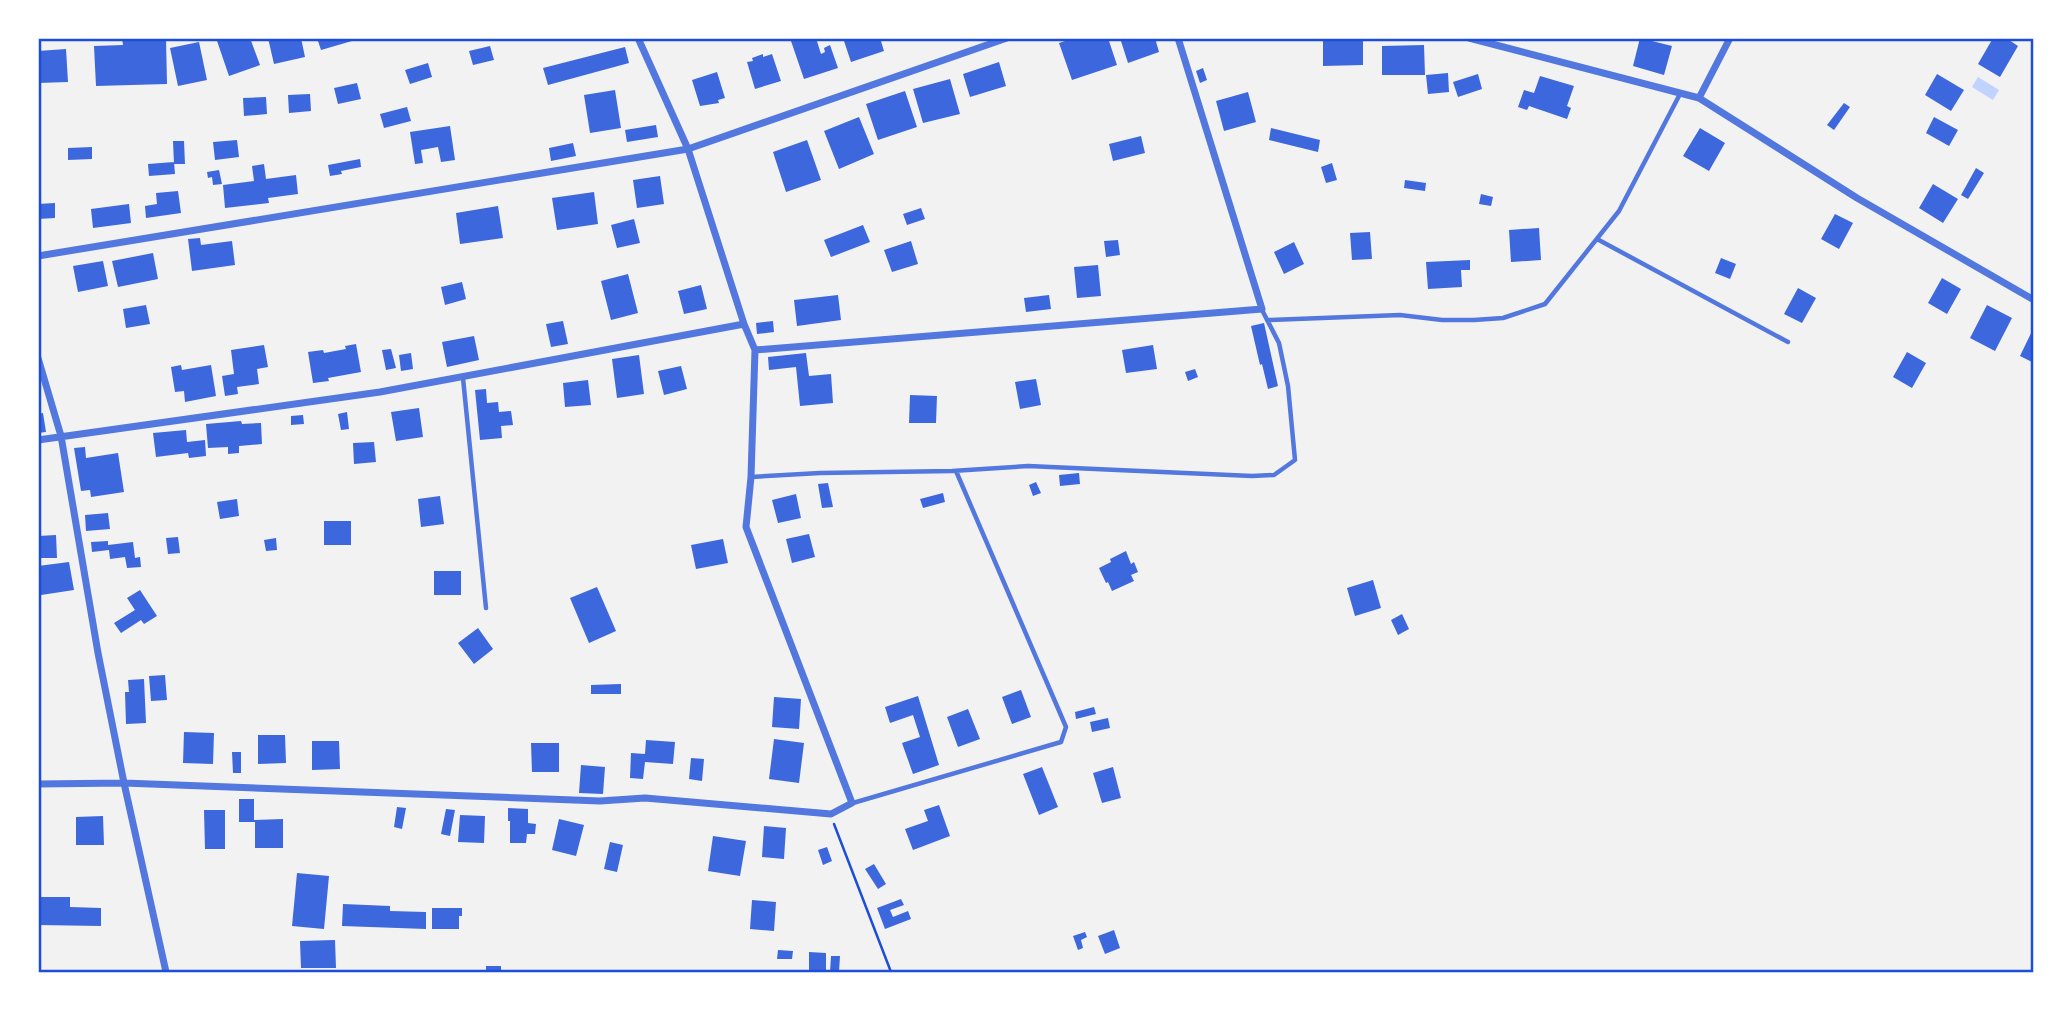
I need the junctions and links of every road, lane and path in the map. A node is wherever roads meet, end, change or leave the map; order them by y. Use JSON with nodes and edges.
{"nodes":[{"id":1,"x":638,"y":38,"type":"edge"},
{"id":2,"x":1007,"y":38,"type":"edge"},
{"id":3,"x":1178,"y":38,"type":"edge"},
{"id":4,"x":1469,"y":38,"type":"edge"},
{"id":5,"x":1730,"y":38,"type":"edge"},
{"id":6,"x":1679,"y":94,"type":"junction"},
{"id":7,"x":1699,"y":98,"type":"junction"},
{"id":8,"x":688,"y":149,"type":"junction"},
{"id":9,"x":1597,"y":239,"type":"junction"},
{"id":10,"x":38,"y":256,"type":"edge"},
{"id":11,"x":2034,"y":300,"type":"edge"},
{"id":12,"x":1262,"y":309,"type":"junction"},
{"id":13,"x":1268,"y":320,"type":"junction"},
{"id":14,"x":744,"y":324,"type":"junction"},
{"id":15,"x":1788,"y":342,"type":"dead end"},
{"id":16,"x":755,"y":350,"type":"junction"},
{"id":17,"x":38,"y":358,"type":"edge"},
{"id":18,"x":463,"y":378,"type":"junction"},
{"id":19,"x":61,"y":436,"type":"junction"},
{"id":20,"x":38,"y":440,"type":"edge"},
{"id":21,"x":956,"y":471,"type":"junction"},
{"id":22,"x":751,"y":477,"type":"junction"},
{"id":23,"x":486,"y":608,"type":"dead end"},
{"id":24,"x":124,"y":783,"type":"junction"},
{"id":25,"x":38,"y":784,"type":"edge"},
{"id":26,"x":852,"y":803,"type":"junction"},
{"id":27,"x":831,"y":814,"type":"junction"},
{"id":28,"x":166,"y":972,"type":"edge"},
{"id":29,"x":891,"y":972,"type":"edge"}],
"edges":[{"from":1,"to":8,"type":"street"},
{"from":2,"to":8,"type":"street"},
{"from":3,"to":12,"type":"street"},
{"from":4,"to":6,"type":"street"},
{"from":5,"to":7,"type":"street"},
{"from":6,"to":7,"type":"street"},
{"from":6,"to":9,"type":"lane"},
{"from":7,"to":11,"type":"street"},
{"from":8,"to":10,"type":"street"},
{"from":8,"to":14,"type":"street"},
{"from":9,"to":13,"type":"lane"},
{"from":9,"to":15,"type":"lane"},
{"from":12,"to":13,"type":"lane"},
{"from":12,"to":16,"type":"street"},
{"from":13,"to":21,"type":"lane"},
{"from":14,"to":16,"type":"street"},
{"from":14,"to":18,"type":"street"},
{"from":16,"to":22,"type":"street"},
{"from":17,"to":19,"type":"street"},
{"from":18,"to":19,"type":"street"},
{"from":18,"to":23,"type":"lane"},
{"from":19,"to":20,"type":"street"},
{"from":19,"to":24,"type":"street"},
{"from":21,"to":22,"type":"lane"},
{"from":21,"to":26,"type":"lane"},
{"from":22,"to":26,"type":"street"},
{"from":24,"to":25,"type":"street"},
{"from":24,"to":27,"type":"street"},
{"from":24,"to":28,"type":"street"},
{"from":26,"to":27,"type":"street"},
{"from":27,"to":29,"type":"path"}]}
